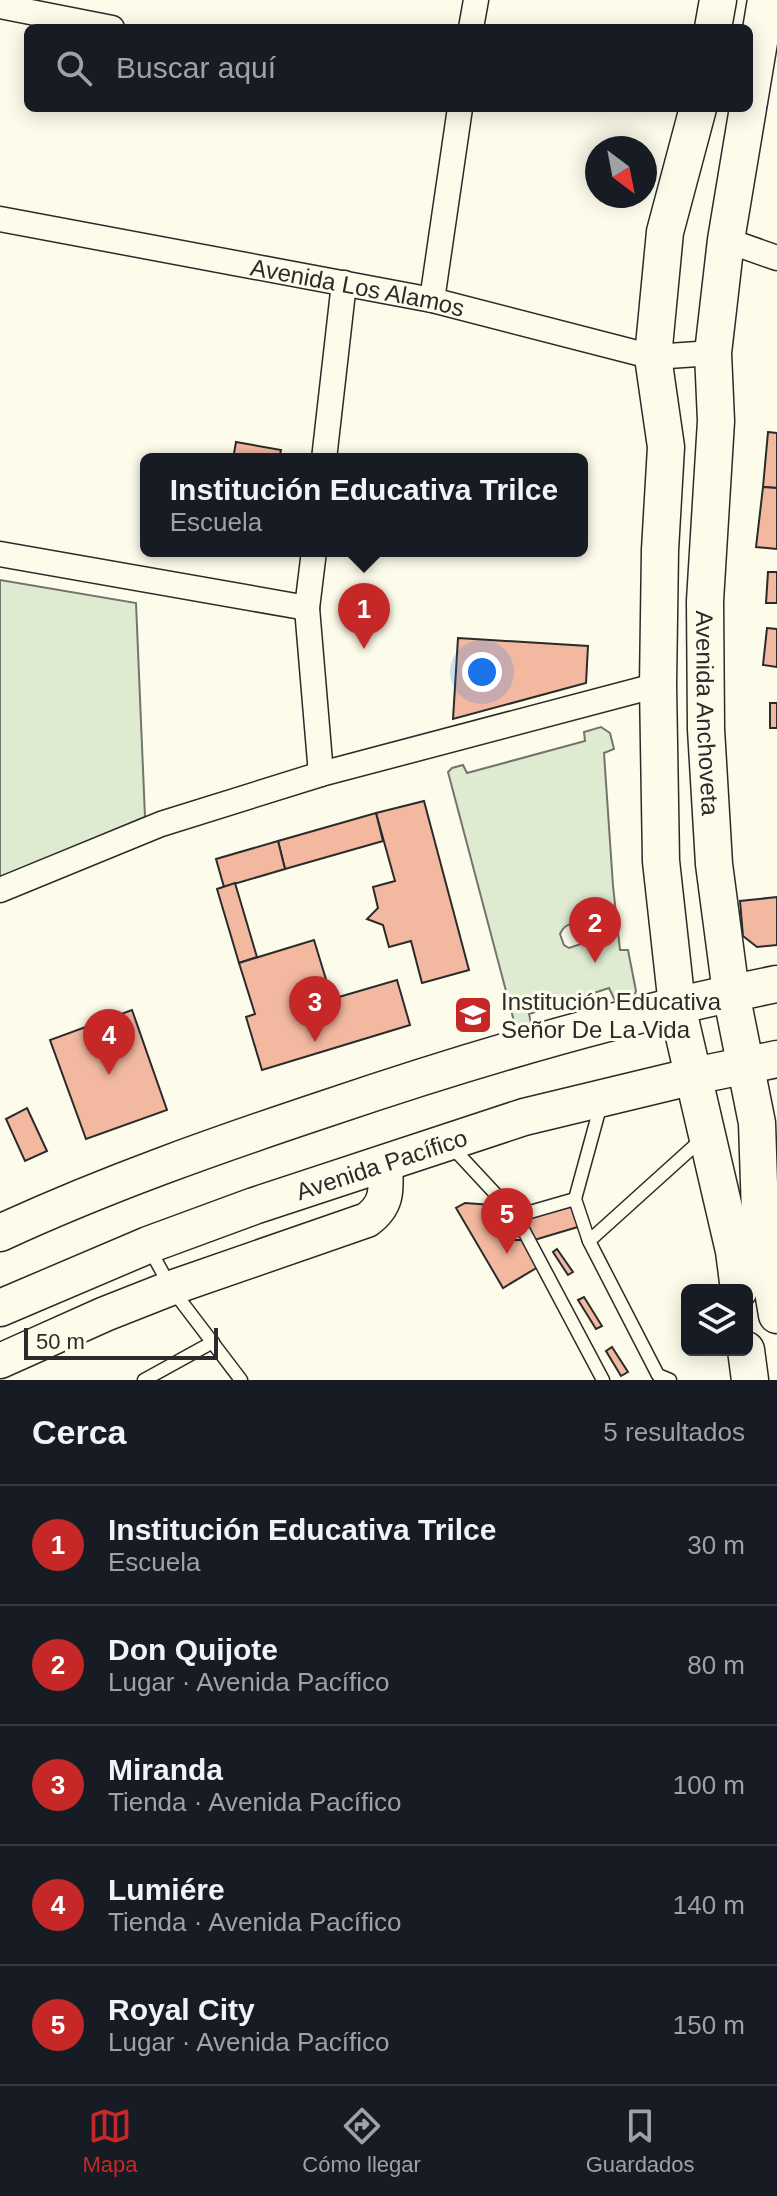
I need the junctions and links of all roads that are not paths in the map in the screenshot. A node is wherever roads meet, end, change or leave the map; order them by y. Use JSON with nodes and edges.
{"nodes":[{"id":1,"x":476,"y":0,"type":"edge"},
{"id":2,"x":718,"y":0,"type":"edge"},
{"id":3,"x":766,"y":0,"type":"edge"},
{"id":4,"x":0,"y":6,"type":"edge"},
{"id":5,"x":54,"y":8,"type":"edge"},
{"id":6,"x":100,"y":24,"type":"edge"},
{"id":7,"x":472,"y":24,"type":"edge"},
{"id":8,"x":714,"y":24,"type":"edge"},
{"id":9,"x":753,"y":78,"type":"edge"},
{"id":10,"x":459,"y":112,"type":"edge"},
{"id":11,"x":697,"y":112,"type":"edge"},
{"id":12,"x":747,"y":112,"type":"edge"},
{"id":13,"x":0,"y":219,"type":"edge"},
{"id":14,"x":726,"y":240,"type":"junction"},
{"id":15,"x":777,"y":258,"type":"edge"},
{"id":16,"x":344,"y":283,"type":"junction"},
{"id":17,"x":432,"y":300,"type":"junction"},
{"id":18,"x":713,"y":353,"type":"junction"},
{"id":19,"x":653,"y":357,"type":"junction"},
{"id":20,"x":325,"y":453,"type":"edge"},
{"id":21,"x":0,"y":554,"type":"edge"},
{"id":22,"x":313,"y":557,"type":"edge"},
{"id":23,"x":307,"y":608,"type":"junction"},
{"id":24,"x":658,"y":685,"type":"junction"},
{"id":25,"x":321,"y":774,"type":"junction"},
{"id":26,"x":0,"y":890,"type":"edge"},
{"id":27,"x":777,"y":984,"type":"edge"},
{"id":28,"x":731,"y":993,"type":"junction"},
{"id":29,"x":677,"y":1006,"type":"junction"},
{"id":30,"x":762,"y":1062,"type":"edge"},
{"id":31,"x":694,"y":1076,"type":"junction"},
{"id":32,"x":602,"y":1098,"type":"junction"},
{"id":33,"x":707,"y":1134,"type":"junction"},
{"id":34,"x":448,"y":1142,"type":"junction"},
{"id":35,"x":385,"y":1163,"type":"junction"},
{"id":36,"x":575,"y":1199,"type":"junction"},
{"id":37,"x":516,"y":1216,"type":"junction"},
{"id":38,"x":0,"y":1233,"type":"edge"},
{"id":39,"x":589,"y":1241,"type":"junction"},
{"id":40,"x":148,"y":1245,"type":"junction"},
{"id":41,"x":738,"y":1284,"type":"edge"},
{"id":42,"x":171,"y":1288,"type":"junction"},
{"id":43,"x":0,"y":1308,"type":"edge"},
{"id":44,"x":777,"y":1315,"type":"edge"},
{"id":45,"x":213,"y":1342,"type":"junction"},
{"id":46,"x":747,"y":1356,"type":"edge"},
{"id":47,"x":0,"y":1361,"type":"edge"},
{"id":48,"x":659,"y":1378,"type":"edge"},
{"id":49,"x":144,"y":1380,"type":"edge"},
{"id":50,"x":241,"y":1380,"type":"edge"},
{"id":51,"x":603,"y":1380,"type":"edge"},
{"id":52,"x":750,"y":1380,"type":"edge"}],
"edges":[{"from":1,"to":7,"type":"street"},
{"from":2,"to":8,"type":"main road"},
{"from":3,"to":9,"type":"main road"},
{"from":4,"to":5,"type":"street"},
{"from":5,"to":6,"type":"street"},
{"from":10,"to":17,"type":"street"},
{"from":11,"to":19,"type":"main road","name":"Avenida Anchoveta"},
{"from":12,"to":14,"type":"main road","name":"Avenida Anchoveta"},
{"from":13,"to":16,"type":"street","name":"Avenida Los Alamos"},
{"from":14,"to":15,"type":"street"},
{"from":14,"to":18,"type":"main road","name":"Avenida Anchoveta"},
{"from":16,"to":17,"type":"street","name":"Avenida Los Alamos"},
{"from":16,"to":20,"type":"street"},
{"from":17,"to":19,"type":"street","name":"Avenida Los Alamos"},
{"from":18,"to":19,"type":"street","name":"Avenida Los Alamos"},
{"from":18,"to":28,"type":"main road","name":"Avenida Anchoveta"},
{"from":19,"to":24,"type":"main road","name":"Avenida Anchoveta"},
{"from":21,"to":23,"type":"street"},
{"from":22,"to":23,"type":"street"},
{"from":23,"to":25,"type":"street"},
{"from":24,"to":25,"type":"street"},
{"from":24,"to":29,"type":"main road","name":"Avenida Anchoveta"},
{"from":25,"to":26,"type":"street"},
{"from":27,"to":28,"type":"main road"},
{"from":28,"to":29,"type":"main road"},
{"from":28,"to":30,"type":"main road","name":"Avenida Anchoveta"},
{"from":29,"to":31,"type":"main road","name":"Avenida Anchoveta"},
{"from":29,"to":38,"type":"main road"},
{"from":30,"to":31,"type":"main road","name":"Avenida Pacífico"},
{"from":30,"to":44,"type":"main road","name":"Avenida Anchoveta"},
{"from":31,"to":32,"type":"main road","name":"Avenida Pacífico"},
{"from":31,"to":33,"type":"main road","name":"Avenida Anchoveta"},
{"from":32,"to":34,"type":"main road","name":"Avenida Pacífico"},
{"from":32,"to":36,"type":"lane"},
{"from":33,"to":39,"type":"lane"},
{"from":33,"to":41,"type":"main road","name":"Avenida Anchoveta"},
{"from":34,"to":35,"type":"main road","name":"Avenida Pacífico"},
{"from":34,"to":37,"type":"lane"},
{"from":35,"to":40,"type":"main road","name":"Avenida Pacífico"},
{"from":35,"to":42,"type":"street"},
{"from":36,"to":37,"type":"lane"},
{"from":36,"to":39,"type":"lane"},
{"from":37,"to":51,"type":"lane"},
{"from":39,"to":48,"type":"lane"},
{"from":40,"to":42,"type":"lane"},
{"from":40,"to":43,"type":"main road","name":"Avenida Pacífico"},
{"from":42,"to":45,"type":"lane"},
{"from":42,"to":47,"type":"street"},
{"from":45,"to":49,"type":"lane"},
{"from":45,"to":50,"type":"lane"},
{"from":46,"to":52,"type":"main road"}]}
